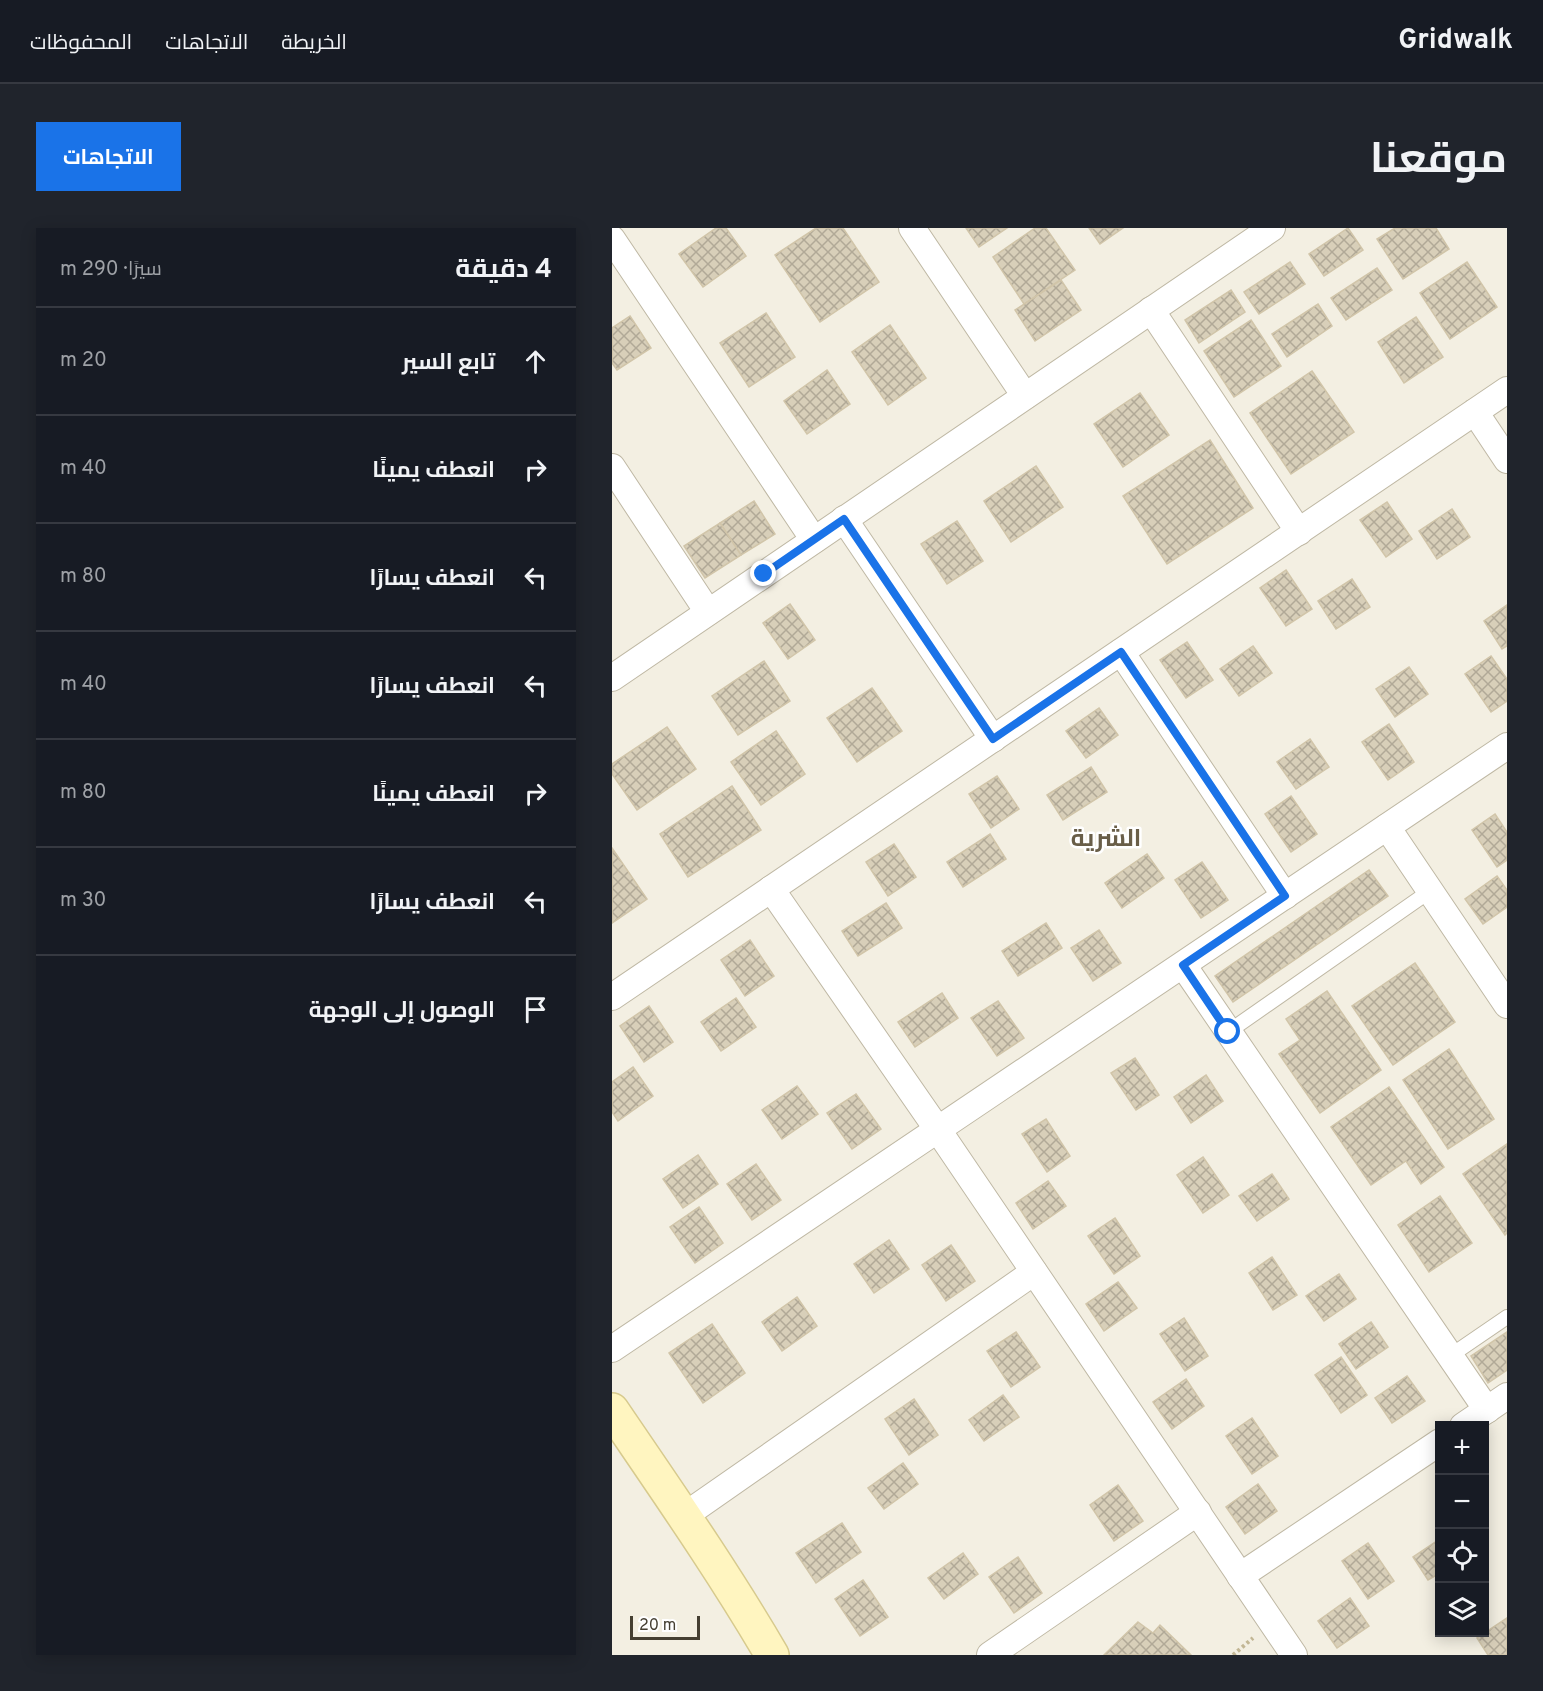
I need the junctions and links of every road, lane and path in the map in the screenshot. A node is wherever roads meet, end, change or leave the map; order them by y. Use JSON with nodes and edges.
{"nodes":[{"id":1,"x":912,"y":228,"type":"edge"},
{"id":2,"x":1272,"y":228,"type":"edge"},
{"id":3,"x":1239,"y":237,"type":"edge"},
{"id":4,"x":612,"y":239,"type":"edge"},
{"id":5,"x":1151,"y":310,"type":"junction"},
{"id":6,"x":1507,"y":390,"type":"edge"},
{"id":7,"x":1025,"y":396,"type":"junction"},
{"id":8,"x":1475,"y":412,"type":"junction"},
{"id":9,"x":1507,"y":460,"type":"edge"},
{"id":10,"x":612,"y":467,"type":"edge"},
{"id":11,"x":844,"y":519,"type":"junction"},
{"id":12,"x":1299,"y":531,"type":"junction"},
{"id":13,"x":814,"y":540,"type":"junction"},
{"id":14,"x":708,"y":612,"type":"junction"},
{"id":15,"x":1121,"y":652,"type":"junction"},
{"id":16,"x":612,"y":678,"type":"edge"},
{"id":17,"x":993,"y":739,"type":"junction"},
{"id":18,"x":1507,"y":746,"type":"edge"},
{"id":19,"x":1387,"y":827,"type":"junction"},
{"id":20,"x":771,"y":889,"type":"junction"},
{"id":21,"x":1430,"y":891,"type":"junction"},
{"id":22,"x":1285,"y":896,"type":"junction"},
{"id":23,"x":1183,"y":965,"type":"junction"},
{"id":24,"x":612,"y":997,"type":"edge"},
{"id":25,"x":1507,"y":1005,"type":"edge"},
{"id":26,"x":1228,"y":1032,"type":"junction"},
{"id":27,"x":938,"y":1130,"type":"junction"},
{"id":28,"x":1034,"y":1272,"type":"junction"},
{"id":29,"x":1507,"y":1317,"type":"edge"},
{"id":30,"x":612,"y":1349,"type":"edge"},
{"id":31,"x":1450,"y":1356,"type":"junction"},
{"id":32,"x":1497,"y":1403,"type":"edge"},
{"id":33,"x":612,"y":1410,"type":"edge"},
{"id":34,"x":1469,"y":1421,"type":"edge"},
{"id":35,"x":1435,"y":1445,"type":"edge"},
{"id":36,"x":1198,"y":1512,"type":"junction"},
{"id":37,"x":684,"y":1516,"type":"junction"},
{"id":38,"x":1240,"y":1576,"type":"junction"},
{"id":39,"x":752,"y":1621,"type":"junction"},
{"id":40,"x":750,"y":1655,"type":"edge"},
{"id":41,"x":772,"y":1655,"type":"edge"},
{"id":42,"x":990,"y":1655,"type":"edge"},
{"id":43,"x":1294,"y":1655,"type":"edge"}],
"edges":[{"from":1,"to":7,"type":"street"},
{"from":2,"to":3,"type":"street"},
{"from":3,"to":5,"type":"street"},
{"from":4,"to":13,"type":"street"},
{"from":5,"to":7,"type":"street"},
{"from":5,"to":12,"type":"street"},
{"from":6,"to":8,"type":"street"},
{"from":7,"to":11,"type":"street"},
{"from":8,"to":9,"type":"street"},
{"from":8,"to":12,"type":"street"},
{"from":10,"to":14,"type":"street"},
{"from":11,"to":13,"type":"street"},
{"from":11,"to":17,"type":"street"},
{"from":12,"to":15,"type":"street"},
{"from":13,"to":14,"type":"street"},
{"from":14,"to":16,"type":"street"},
{"from":15,"to":17,"type":"street"},
{"from":15,"to":22,"type":"street"},
{"from":17,"to":20,"type":"street"},
{"from":18,"to":19,"type":"street"},
{"from":19,"to":21,"type":"street"},
{"from":19,"to":22,"type":"street"},
{"from":20,"to":24,"type":"street"},
{"from":20,"to":27,"type":"street"},
{"from":21,"to":25,"type":"street"},
{"from":21,"to":26,"type":"lane"},
{"from":22,"to":23,"type":"street"},
{"from":23,"to":26,"type":"street"},
{"from":23,"to":27,"type":"street"},
{"from":26,"to":31,"type":"street"},
{"from":27,"to":28,"type":"street"},
{"from":27,"to":30,"type":"street"},
{"from":28,"to":36,"type":"street"},
{"from":28,"to":37,"type":"street"},
{"from":29,"to":31,"type":"lane"},
{"from":31,"to":32,"type":"street"},
{"from":32,"to":34,"type":"street"},
{"from":33,"to":37,"type":"street"},
{"from":35,"to":38,"type":"street"},
{"from":36,"to":38,"type":"street"},
{"from":36,"to":42,"type":"street"},
{"from":37,"to":39,"type":"street"},
{"from":38,"to":43,"type":"street"},
{"from":39,"to":40,"type":"street"},
{"from":39,"to":41,"type":"street"}]}
